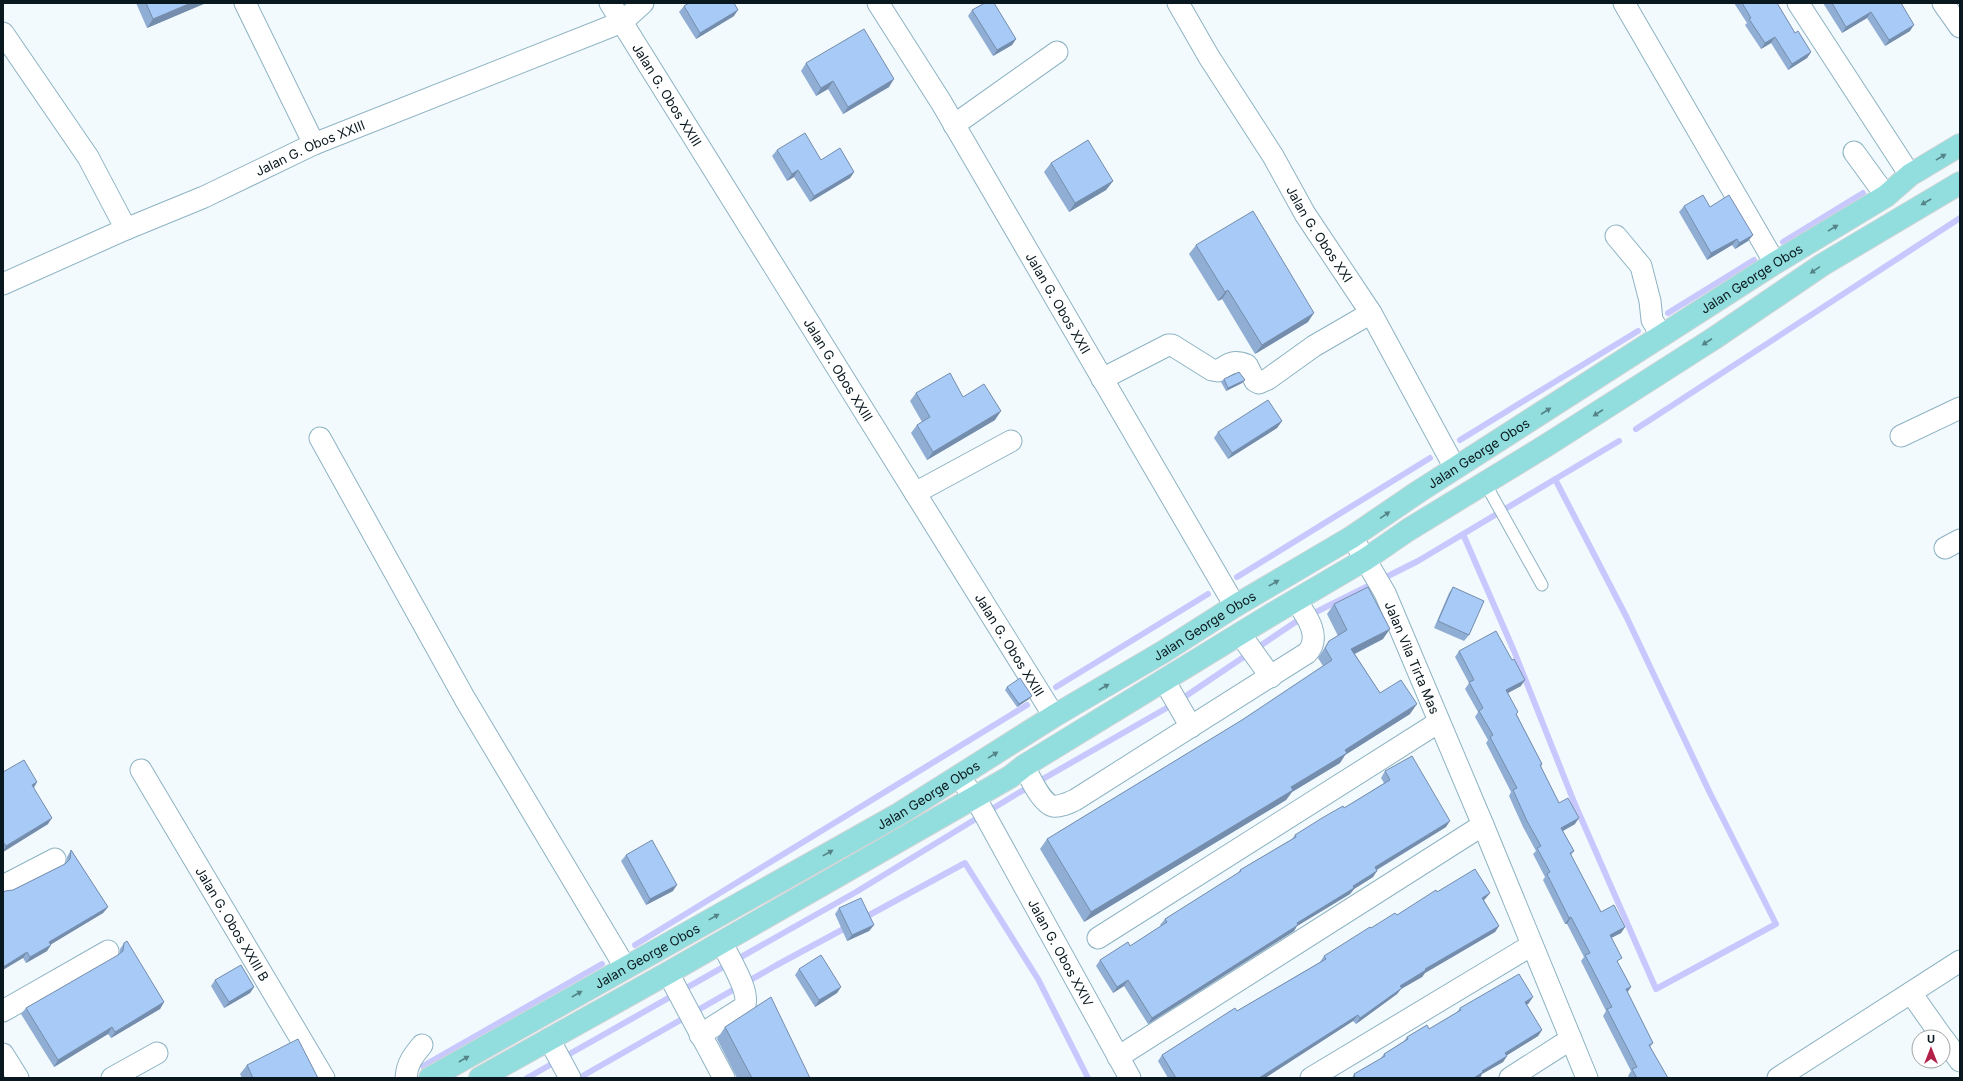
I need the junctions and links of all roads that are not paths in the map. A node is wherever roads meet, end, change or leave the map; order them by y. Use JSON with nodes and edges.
{"nodes":[{"id":1,"x":245,"y":3,"type":"edge"},
{"id":2,"x":610,"y":3,"type":"edge"},
{"id":3,"x":643,"y":3,"type":"edge"},
{"id":4,"x":878,"y":3,"type":"edge"},
{"id":5,"x":1178,"y":3,"type":"edge"},
{"id":6,"x":1624,"y":3,"type":"edge"},
{"id":7,"x":1798,"y":3,"type":"edge"},
{"id":8,"x":1943,"y":3,"type":"edge"},
{"id":9,"x":622,"y":22,"type":"junction"},
{"id":10,"x":1960,"y":27,"type":"edge"},
{"id":11,"x":3,"y":32,"type":"edge"},
{"id":12,"x":1057,"y":52,"type":"dead end"},
{"id":13,"x":954,"y":125,"type":"junction"},
{"id":14,"x":314,"y":144,"type":"junction"},
{"id":15,"x":1960,"y":145,"type":"edge"},
{"id":16,"x":1854,"y":152,"type":"dead end"},
{"id":17,"x":1910,"y":175,"type":"junction"},
{"id":18,"x":1960,"y":183,"type":"edge"},
{"id":19,"x":1886,"y":196,"type":"junction"},
{"id":20,"x":126,"y":229,"type":"junction"},
{"id":21,"x":1616,"y":236,"type":"dead end"},
{"id":22,"x":1775,"y":263,"type":"junction"},
{"id":23,"x":3,"y":284,"type":"edge"},
{"id":24,"x":1371,"y":313,"type":"junction"},
{"id":25,"x":1662,"y":336,"type":"junction"},
{"id":26,"x":1102,"y":379,"type":"junction"},
{"id":27,"x":1960,"y":408,"type":"edge"},
{"id":28,"x":1901,"y":436,"type":"dead end"},
{"id":29,"x":320,"y":438,"type":"dead end"},
{"id":30,"x":1011,"y":441,"type":"dead end"},
{"id":31,"x":1455,"y":468,"type":"junction"},
{"id":32,"x":1485,"y":483,"type":"junction"},
{"id":33,"x":915,"y":493,"type":"junction"},
{"id":34,"x":1352,"y":537,"type":"junction"},
{"id":35,"x":1370,"y":565,"type":"junction"},
{"id":36,"x":1542,"y":586,"type":"dead end"},
{"id":37,"x":1235,"y":606,"type":"junction"},
{"id":38,"x":1303,"y":613,"type":"junction"},
{"id":39,"x":1250,"y":647,"type":"junction"},
{"id":40,"x":1271,"y":677,"type":"junction"},
{"id":41,"x":1173,"y":695,"type":"junction"},
{"id":42,"x":1054,"y":716,"type":"junction"},
{"id":43,"x":1439,"y":722,"type":"junction"},
{"id":44,"x":1190,"y":727,"type":"junction"},
{"id":45,"x":141,"y":770,"type":"dead end"},
{"id":46,"x":960,"y":776,"type":"junction"},
{"id":47,"x":1031,"y":779,"type":"junction"},
{"id":48,"x":977,"y":802,"type":"junction"},
{"id":49,"x":1483,"y":825,"type":"junction"},
{"id":50,"x":55,"y":859,"type":"dead end"},
{"id":51,"x":3,"y":886,"type":"edge"},
{"id":52,"x":1098,"y":938,"type":"dead end"},
{"id":53,"x":1532,"y":945,"type":"junction"},
{"id":54,"x":108,"y":951,"type":"dead end"},
{"id":55,"x":729,"y":958,"type":"junction"},
{"id":56,"x":1960,"y":961,"type":"edge"},
{"id":57,"x":625,"y":967,"type":"junction"},
{"id":58,"x":676,"y":987,"type":"junction"},
{"id":59,"x":1911,"y":993,"type":"junction"},
{"id":60,"x":3,"y":1012,"type":"edge"},
{"id":61,"x":1937,"y":1029,"type":"edge"},
{"id":62,"x":700,"y":1034,"type":"junction"},
{"id":63,"x":1571,"y":1039,"type":"junction"},
{"id":64,"x":422,"y":1045,"type":"dead end"},
{"id":65,"x":1951,"y":1048,"type":"edge"},
{"id":66,"x":3,"y":1054,"type":"edge"},
{"id":67,"x":157,"y":1054,"type":"dead end"},
{"id":68,"x":1118,"y":1057,"type":"junction"},
{"id":69,"x":560,"y":1059,"type":"edge"},
{"id":70,"x":1960,"y":1061,"type":"edge"},
{"id":71,"x":18,"y":1078,"type":"edge"},
{"id":72,"x":112,"y":1078,"type":"edge"},
{"id":73,"x":324,"y":1078,"type":"edge"},
{"id":74,"x":406,"y":1078,"type":"edge"},
{"id":75,"x":430,"y":1078,"type":"edge"},
{"id":76,"x":480,"y":1078,"type":"edge"},
{"id":77,"x":724,"y":1078,"type":"edge"},
{"id":78,"x":1130,"y":1078,"type":"edge"},
{"id":79,"x":1311,"y":1078,"type":"edge"},
{"id":80,"x":1510,"y":1078,"type":"edge"},
{"id":81,"x":1587,"y":1078,"type":"edge"},
{"id":82,"x":1778,"y":1078,"type":"edge"}],
"edges":[{"from":1,"to":14,"type":"street"},
{"from":2,"to":9,"type":"street","name":"Jalan G. Obos XXIII"},
{"from":3,"to":9,"type":"street"},
{"from":4,"to":13,"type":"street","name":"Jalan G. Obos XXII"},
{"from":5,"to":24,"type":"street","name":"Jalan G. Obos XXI"},
{"from":6,"to":22,"type":"street"},
{"from":7,"to":17,"type":"street"},
{"from":8,"to":10,"type":"street"},
{"from":9,"to":14,"type":"street","name":"Jalan G. Obos XXIII"},
{"from":9,"to":33,"type":"street","name":"Jalan G. Obos XXIII"},
{"from":11,"to":20,"type":"street"},
{"from":12,"to":13,"type":"street"},
{"from":13,"to":26,"type":"street","name":"Jalan G. Obos XXII"},
{"from":14,"to":20,"type":"street","name":"Jalan G. Obos XXIII"},
{"from":17,"to":15,"type":"main road","name":"Jalan George Obos","one_way":true},
{"from":16,"to":19,"type":"street"},
{"from":17,"to":19,"type":"main road","name":"Jalan George Obos"},
{"from":18,"to":32,"type":"main road","name":"Jalan George Obos","one_way":true},
{"from":22,"to":19,"type":"main road","name":"Jalan George Obos","one_way":true},
{"from":20,"to":23,"type":"street","name":"Jalan G. Obos XXIII"},
{"from":21,"to":25,"type":"street"},
{"from":22,"to":25,"type":"main road","name":"Jalan George Obos"},
{"from":24,"to":26,"type":"street"},
{"from":24,"to":31,"type":"street","name":"Jalan G. Obos XXI"},
{"from":31,"to":25,"type":"main road","name":"Jalan George Obos","one_way":true},
{"from":26,"to":37,"type":"street","name":"Jalan G. Obos XXII"},
{"from":27,"to":28,"type":"street"},
{"from":29,"to":57,"type":"street"},
{"from":30,"to":33,"type":"street"},
{"from":34,"to":31,"type":"main road","name":"Jalan George Obos","one_way":true},
{"from":32,"to":35,"type":"main road","name":"Jalan George Obos"},
{"from":32,"to":36,"type":"lane"},
{"from":33,"to":42,"type":"street","name":"Jalan G. Obos XXIII"},
{"from":34,"to":35,"type":"street","name":"Jalan Vila Tirta Mas"},
{"from":37,"to":34,"type":"main road","name":"Jalan George Obos","one_way":true},
{"from":35,"to":38,"type":"main road","name":"Jalan George Obos"},
{"from":35,"to":43,"type":"street","name":"Jalan Vila Tirta Mas"},
{"from":42,"to":37,"type":"main road","name":"Jalan George Obos","one_way":true},
{"from":38,"to":39,"type":"main road","name":"Jalan George Obos"},
{"from":38,"to":40,"type":"street"},
{"from":39,"to":40,"type":"street"},
{"from":39,"to":41,"type":"main road","name":"Jalan George Obos"},
{"from":40,"to":44,"type":"street"},
{"from":41,"to":44,"type":"street"},
{"from":41,"to":47,"type":"main road","name":"Jalan George Obos"},
{"from":46,"to":42,"type":"main road","name":"Jalan George Obos","one_way":true},
{"from":43,"to":49,"type":"street","name":"Jalan Vila Tirta Mas"},
{"from":43,"to":52,"type":"street"},
{"from":44,"to":47,"type":"street"},
{"from":45,"to":73,"type":"street","name":"Jalan G. Obos XXIII B"},
{"from":46,"to":48,"type":"street","name":"Jalan G. Obos XXIV"},
{"from":57,"to":46,"type":"main road","name":"Jalan George Obos","one_way":true},
{"from":47,"to":48,"type":"main road","name":"Jalan George Obos"},
{"from":48,"to":55,"type":"main road","name":"Jalan George Obos"},
{"from":48,"to":68,"type":"street","name":"Jalan G. Obos XXIV"},
{"from":49,"to":53,"type":"street","name":"Jalan Vila Tirta Mas"},
{"from":49,"to":68,"type":"street"},
{"from":50,"to":51,"type":"street"},
{"from":53,"to":63,"type":"street","name":"Jalan Vila Tirta Mas"},
{"from":53,"to":79,"type":"street"},
{"from":54,"to":60,"type":"street"},
{"from":55,"to":58,"type":"main road","name":"Jalan George Obos"},
{"from":55,"to":62,"type":"street"},
{"from":56,"to":59,"type":"street"},
{"from":75,"to":57,"type":"main road","name":"Jalan George Obos","one_way":true},
{"from":58,"to":62,"type":"street"},
{"from":58,"to":69,"type":"main road","name":"Jalan George Obos"},
{"from":59,"to":61,"type":"street"},
{"from":59,"to":82,"type":"street"},
{"from":62,"to":77,"type":"street"},
{"from":63,"to":80,"type":"street"},
{"from":63,"to":81,"type":"street","name":"Jalan Vila Tirta Mas"},
{"from":64,"to":74,"type":"street"},
{"from":65,"to":70,"type":"street"},
{"from":66,"to":71,"type":"street"},
{"from":67,"to":72,"type":"street"},
{"from":68,"to":78,"type":"street","name":"Jalan G. Obos XXIV"},
{"from":69,"to":76,"type":"main road","name":"Jalan George Obos"}]}
